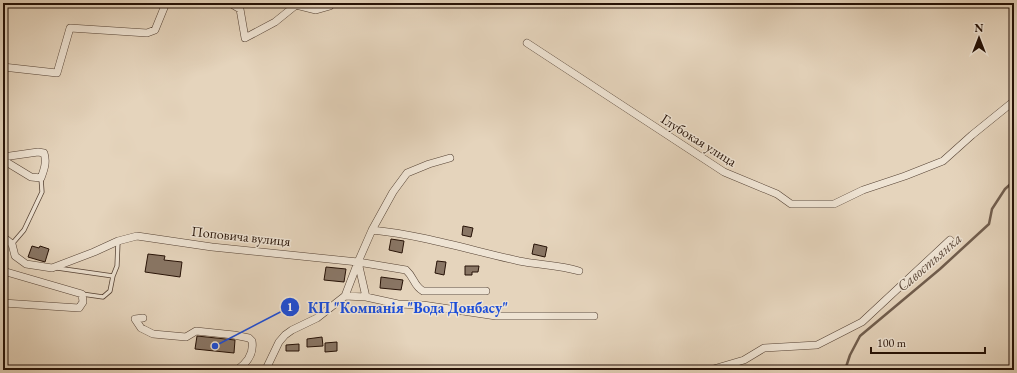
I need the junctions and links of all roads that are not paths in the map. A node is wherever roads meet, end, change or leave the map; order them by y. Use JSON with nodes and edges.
{"nodes":[{"id":1,"x":166,"y":3,"type":"edge"},
{"id":2,"x":230,"y":3,"type":"edge"},
{"id":3,"x":331,"y":3,"type":"edge"},
{"id":4,"x":527,"y":43,"type":"dead end"},
{"id":5,"x":3,"y":67,"type":"edge"},
{"id":6,"x":1014,"y":101,"type":"edge"},
{"id":7,"x":3,"y":157,"type":"edge"},
{"id":8,"x":450,"y":158,"type":"dead end"},
{"id":9,"x":3,"y":160,"type":"edge"},
{"id":10,"x":41,"y":178,"type":"junction"},
{"id":11,"x":372,"y":230,"type":"junction"},
{"id":12,"x":3,"y":236,"type":"edge"},
{"id":13,"x":950,"y":240,"type":"dead end"},
{"id":14,"x":118,"y":241,"type":"junction"},
{"id":15,"x":12,"y":244,"type":"junction"},
{"id":16,"x":358,"y":262,"type":"junction"},
{"id":17,"x":52,"y":268,"type":"junction"},
{"id":18,"x":3,"y":271,"type":"edge"},
{"id":19,"x":579,"y":271,"type":"dead end"},
{"id":20,"x":113,"y":276,"type":"junction"},
{"id":21,"x":486,"y":291,"type":"dead end"},
{"id":22,"x":82,"y":294,"type":"junction"},
{"id":23,"x":345,"y":296,"type":"junction"},
{"id":24,"x":366,"y":297,"type":"junction"},
{"id":25,"x":3,"y":303,"type":"edge"},
{"id":26,"x":594,"y":316,"type":"dead end"},
{"id":27,"x":143,"y":318,"type":"dead end"},
{"id":28,"x":237,"y":370,"type":"edge"},
{"id":29,"x":264,"y":370,"type":"edge"},
{"id":30,"x":710,"y":370,"type":"edge"}],
"edges":[{"from":1,"to":5,"type":"street"},
{"from":2,"to":3,"type":"street"},
{"from":4,"to":6,"type":"street","name":"Глубокая улица"},
{"from":7,"to":10,"type":"street"},
{"from":8,"to":11,"type":"street"},
{"from":9,"to":10,"type":"street"},
{"from":10,"to":15,"type":"lane"},
{"from":11,"to":16,"type":"street"},
{"from":11,"to":19,"type":"street"},
{"from":12,"to":15,"type":"street","name":"Поповича вулиця"},
{"from":13,"to":30,"type":"street"},
{"from":14,"to":16,"type":"street","name":"Поповича вулиця"},
{"from":14,"to":17,"type":"street","name":"Поповича вулиця"},
{"from":14,"to":20,"type":"lane"},
{"from":15,"to":17,"type":"street","name":"Поповича вулиця"},
{"from":16,"to":21,"type":"street","name":"Поповича вулиця"},
{"from":16,"to":23,"type":"street"},
{"from":16,"to":24,"type":"street"},
{"from":17,"to":20,"type":"lane"},
{"from":18,"to":22,"type":"street"},
{"from":20,"to":22,"type":"lane"},
{"from":22,"to":25,"type":"street"},
{"from":23,"to":24,"type":"street"},
{"from":23,"to":29,"type":"street"},
{"from":24,"to":26,"type":"street"},
{"from":27,"to":28,"type":"street"}]}
